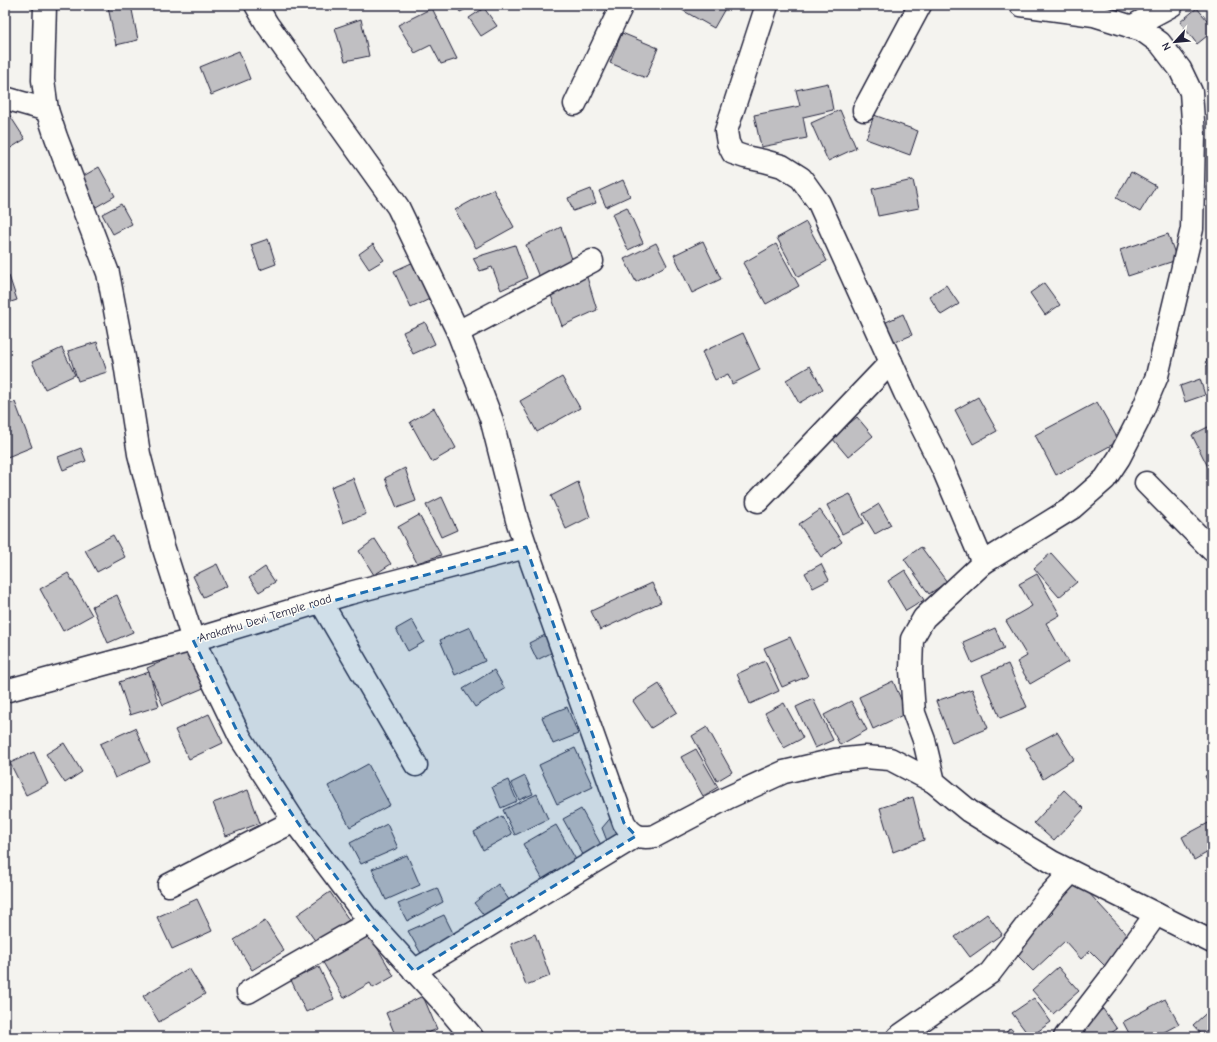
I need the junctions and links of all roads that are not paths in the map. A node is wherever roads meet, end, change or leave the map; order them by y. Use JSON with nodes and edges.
{"nodes":[{"id":1,"x":45,"y":5,"type":"edge"},
{"id":2,"x":256,"y":5,"type":"edge"},
{"id":3,"x":622,"y":5,"type":"edge"},
{"id":4,"x":767,"y":5,"type":"edge"},
{"id":5,"x":920,"y":5,"type":"edge"},
{"id":6,"x":1021,"y":5,"type":"edge"},
{"id":7,"x":1172,"y":5,"type":"edge"},
{"id":8,"x":1131,"y":27,"type":"junction"},
{"id":9,"x":5,"y":98,"type":"edge"},
{"id":10,"x":575,"y":104,"type":"dead end"},
{"id":11,"x":47,"y":110,"type":"junction"},
{"id":12,"x":864,"y":110,"type":"dead end"},
{"id":13,"x":592,"y":260,"type":"dead end"},
{"id":14,"x":458,"y":332,"type":"junction"},
{"id":15,"x":891,"y":362,"type":"junction"},
{"id":16,"x":1146,"y":483,"type":"dead end"},
{"id":17,"x":758,"y":501,"type":"dead end"},
{"id":18,"x":526,"y":547,"type":"junction"},
{"id":19,"x":1212,"y":550,"type":"edge"},
{"id":20,"x":983,"y":563,"type":"junction"},
{"id":21,"x":321,"y":602,"type":"junction"},
{"id":22,"x":193,"y":640,"type":"junction"},
{"id":23,"x":5,"y":691,"type":"edge"},
{"id":24,"x":416,"y":765,"type":"dead end"},
{"id":25,"x":934,"y":782,"type":"junction"},
{"id":26,"x":294,"y":821,"type":"junction"},
{"id":27,"x":636,"y":836,"type":"junction"},
{"id":28,"x":1071,"y":872,"type":"junction"},
{"id":29,"x":170,"y":885,"type":"dead end"},
{"id":30,"x":1156,"y":914,"type":"junction"},
{"id":31,"x":370,"y":922,"type":"junction"},
{"id":32,"x":1211,"y":940,"type":"edge"},
{"id":33,"x":414,"y":971,"type":"junction"},
{"id":34,"x":248,"y":992,"type":"dead end"},
{"id":35,"x":470,"y":1037,"type":"edge"},
{"id":36,"x":898,"y":1037,"type":"edge"},
{"id":37,"x":1065,"y":1037,"type":"edge"}],
"edges":[{"from":1,"to":11,"type":"street"},
{"from":2,"to":14,"type":"street"},
{"from":3,"to":10,"type":"street"},
{"from":4,"to":15,"type":"street"},
{"from":5,"to":12,"type":"street"},
{"from":6,"to":8,"type":"street"},
{"from":7,"to":8,"type":"street"},
{"from":8,"to":20,"type":"street"},
{"from":9,"to":11,"type":"street"},
{"from":11,"to":22,"type":"street"},
{"from":13,"to":14,"type":"street"},
{"from":14,"to":18,"type":"street"},
{"from":15,"to":17,"type":"street"},
{"from":15,"to":20,"type":"street"},
{"from":16,"to":19,"type":"street"},
{"from":18,"to":21,"type":"street","name":"Arakathu Devi Temple road"},
{"from":18,"to":27,"type":"street"},
{"from":20,"to":25,"type":"street"},
{"from":21,"to":22,"type":"street","name":"Arakathu Devi Temple road"},
{"from":21,"to":24,"type":"street"},
{"from":22,"to":23,"type":"street","name":"Arakathu Devi Temple road"},
{"from":22,"to":26,"type":"street"},
{"from":25,"to":27,"type":"street"},
{"from":25,"to":28,"type":"street"},
{"from":26,"to":29,"type":"street"},
{"from":26,"to":31,"type":"street"},
{"from":27,"to":33,"type":"street"},
{"from":28,"to":30,"type":"street"},
{"from":28,"to":36,"type":"street"},
{"from":30,"to":32,"type":"street"},
{"from":30,"to":37,"type":"street"},
{"from":31,"to":33,"type":"street"},
{"from":31,"to":34,"type":"street"},
{"from":33,"to":35,"type":"street"}]}
